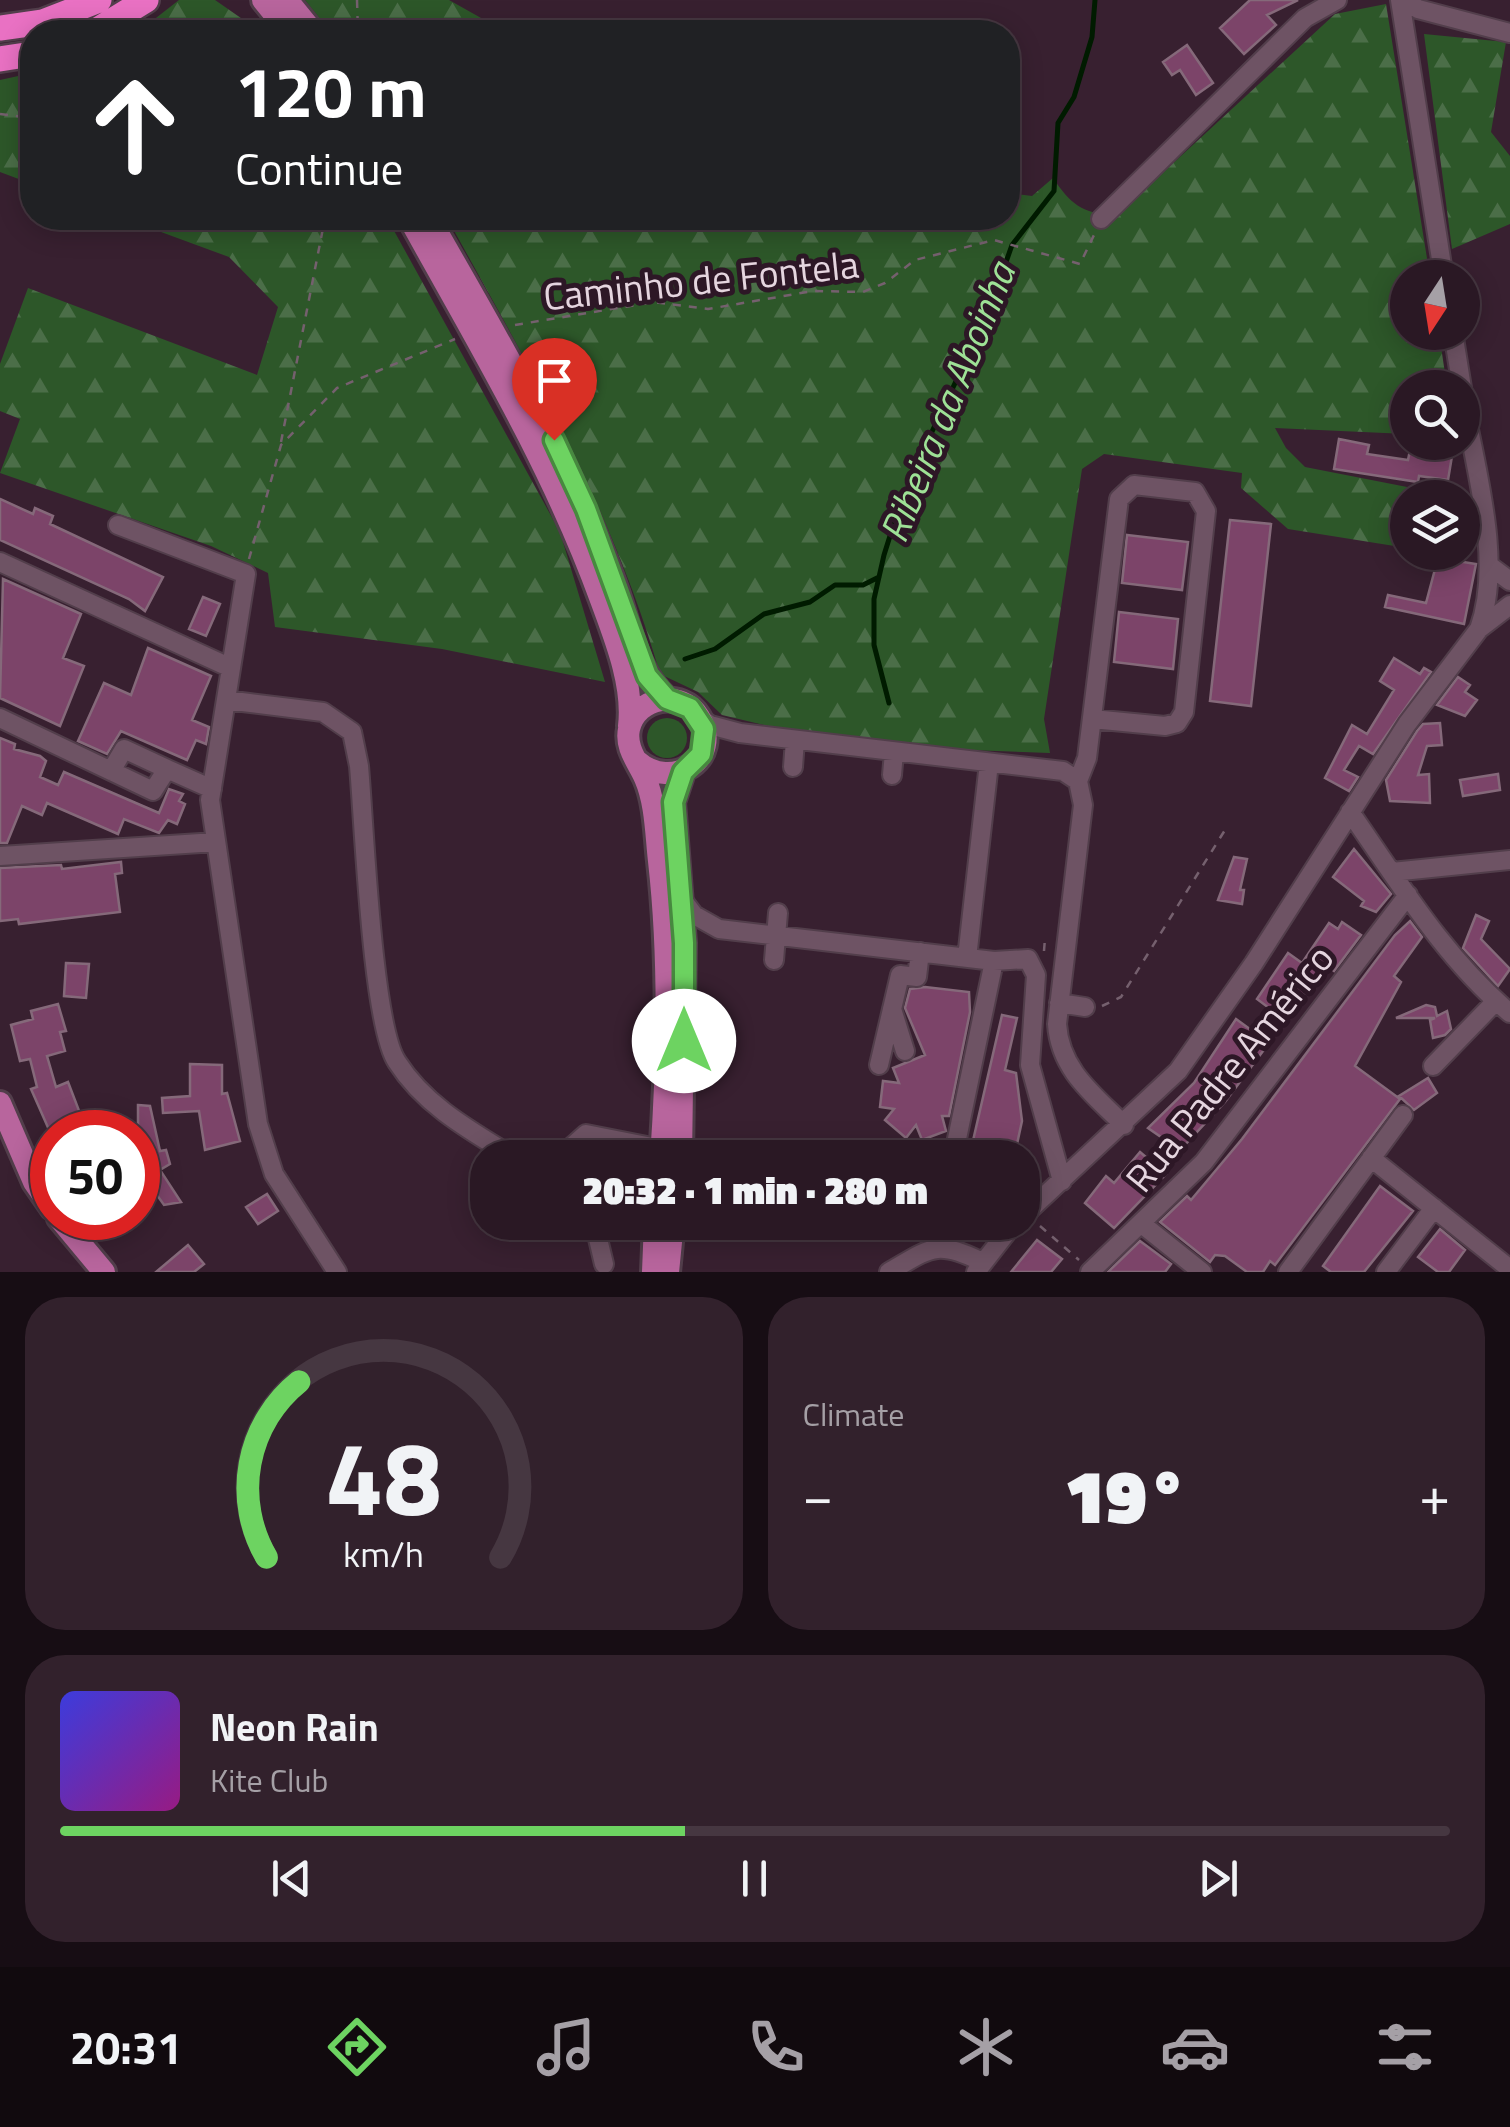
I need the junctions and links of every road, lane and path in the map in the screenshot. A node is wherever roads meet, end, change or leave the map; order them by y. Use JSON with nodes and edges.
{"nodes":[{"id":1,"x":99,"y":0,"type":"edge"},
{"id":2,"x":146,"y":0,"type":"edge"},
{"id":3,"x":288,"y":0,"type":"edge"},
{"id":4,"x":1337,"y":0,"type":"edge"},
{"id":5,"x":1402,"y":0,"type":"edge"},
{"id":6,"x":1438,"y":14,"type":"junction"},
{"id":7,"x":49,"y":20,"type":"edge"},
{"id":8,"x":114,"y":20,"type":"edge"},
{"id":9,"x":304,"y":20,"type":"edge"},
{"id":10,"x":1510,"y":33,"type":"edge"},
{"id":11,"x":1407,"y":38,"type":"junction"},
{"id":12,"x":1102,"y":218,"type":"joint"},
{"id":13,"x":323,"y":230,"type":"edge"},
{"id":14,"x":415,"y":230,"type":"edge"},
{"id":15,"x":437,"y":230,"type":"edge"},
{"id":16,"x":1441,"y":260,"type":"edge"},
{"id":17,"x":503,"y":327,"type":"dead end"},
{"id":18,"x":462,"y":337,"type":"dead end"},
{"id":19,"x":281,"y":445,"type":"junction"},
{"id":20,"x":1473,"y":460,"type":"edge"},
{"id":21,"x":118,"y":525,"type":"dead end"},
{"id":22,"x":0,"y":562,"type":"edge"},
{"id":23,"x":1490,"y":566,"type":"junction"},
{"id":24,"x":246,"y":574,"type":"junction"},
{"id":25,"x":1510,"y":581,"type":"edge"},
{"id":26,"x":1510,"y":604,"type":"edge"},
{"id":27,"x":1479,"y":629,"type":"junction"},
{"id":28,"x":231,"y":668,"type":"junction"},
{"id":29,"x":667,"y":699,"type":"junction"},
{"id":30,"x":226,"y":700,"type":"junction"},
{"id":31,"x":699,"y":717,"type":"junction"},
{"id":32,"x":0,"y":718,"type":"edge"},
{"id":33,"x":1092,"y":718,"type":"junction"},
{"id":34,"x":629,"y":726,"type":"junction"},
{"id":35,"x":740,"y":733,"type":"junction"},
{"id":36,"x":796,"y":740,"type":"junction"},
{"id":37,"x":894,"y":752,"type":"junction"},
{"id":38,"x":701,"y":754,"type":"junction"},
{"id":39,"x":636,"y":762,"type":"junction"},
{"id":40,"x":990,"y":763,"type":"junction"},
{"id":41,"x":793,"y":766,"type":"dead end"},
{"id":42,"x":167,"y":769,"type":"junction"},
{"id":43,"x":111,"y":771,"type":"junction"},
{"id":44,"x":683,"y":772,"type":"junction"},
{"id":45,"x":892,"y":775,"type":"dead end"},
{"id":46,"x":1078,"y":781,"type":"junction"},
{"id":47,"x":212,"y":789,"type":"junction"},
{"id":48,"x":1350,"y":812,"type":"junction"},
{"id":49,"x":1226,"y":830,"type":"dead end"},
{"id":50,"x":216,"y":842,"type":"junction"},
{"id":51,"x":0,"y":856,"type":"edge"},
{"id":52,"x":1510,"y":860,"type":"edge"},
{"id":53,"x":1392,"y":872,"type":"junction"},
{"id":54,"x":1408,"y":895,"type":"junction"},
{"id":55,"x":681,"y":898,"type":"junction"},
{"id":56,"x":778,"y":912,"type":"dead end"},
{"id":57,"x":719,"y":928,"type":"junction"},
{"id":58,"x":776,"y":936,"type":"junction"},
{"id":59,"x":1045,"y":938,"type":"dead end"},
{"id":60,"x":920,"y":952,"type":"junction"},
{"id":61,"x":967,"y":958,"type":"junction"},
{"id":62,"x":1042,"y":959,"type":"dead end"},
{"id":63,"x":774,"y":960,"type":"dead end"},
{"id":64,"x":994,"y":961,"type":"junction"},
{"id":65,"x":684,"y":962,"type":"junction"},
{"id":66,"x":1059,"y":1003,"type":"junction"},
{"id":67,"x":1085,"y":1007,"type":"joint"},
{"id":68,"x":1503,"y":1007,"type":"edge"},
{"id":69,"x":892,"y":1009,"type":"junction"},
{"id":70,"x":905,"y":1051,"type":"dead end"},
{"id":71,"x":879,"y":1065,"type":"dead end"},
{"id":72,"x":1434,"y":1066,"type":"dead end"},
{"id":73,"x":0,"y":1102,"type":"edge"},
{"id":74,"x":1403,"y":1115,"type":"dead end"},
{"id":75,"x":1124,"y":1124,"type":"junction"},
{"id":76,"x":489,"y":1140,"type":"edge"},
{"id":77,"x":579,"y":1140,"type":"edge"},
{"id":78,"x":612,"y":1140,"type":"edge"},
{"id":79,"x":671,"y":1140,"type":"edge"},
{"id":80,"x":672,"y":1140,"type":"edge"},
{"id":81,"x":956,"y":1140,"type":"edge"},
{"id":82,"x":1372,"y":1158,"type":"junction"},
{"id":83,"x":30,"y":1169,"type":"edge"},
{"id":84,"x":1062,"y":1181,"type":"junction"},
{"id":85,"x":1040,"y":1200,"type":"edge"},
{"id":86,"x":1434,"y":1208,"type":"junction"},
{"id":87,"x":1142,"y":1225,"type":"junction"},
{"id":88,"x":1040,"y":1236,"type":"edge"},
{"id":89,"x":77,"y":1240,"type":"edge"},
{"id":90,"x":598,"y":1240,"type":"edge"},
{"id":91,"x":653,"y":1240,"type":"edge"},
{"id":92,"x":672,"y":1240,"type":"edge"},
{"id":93,"x":1001,"y":1240,"type":"edge"},
{"id":94,"x":604,"y":1264,"type":"dead end"},
{"id":95,"x":978,"y":1267,"type":"edge"},
{"id":96,"x":1510,"y":1268,"type":"edge"},
{"id":97,"x":104,"y":1272,"type":"edge"},
{"id":98,"x":337,"y":1272,"type":"edge"},
{"id":99,"x":649,"y":1272,"type":"edge"},
{"id":100,"x":668,"y":1272,"type":"edge"},
{"id":101,"x":889,"y":1272,"type":"edge"},
{"id":102,"x":1091,"y":1272,"type":"edge"},
{"id":103,"x":1202,"y":1272,"type":"edge"},
{"id":104,"x":1288,"y":1272,"type":"edge"},
{"id":105,"x":1386,"y":1272,"type":"edge"}],
"edges":[{"from":1,"to":7,"type":"highway"},
{"from":2,"to":8,"type":"highway"},
{"from":3,"to":9,"type":"main road"},
{"from":4,"to":12,"type":"street"},
{"from":5,"to":6,"type":"street"},
{"from":5,"to":11,"type":"street"},
{"from":6,"to":10,"type":"street"},
{"from":6,"to":11,"type":"street"},
{"from":11,"to":16,"type":"street"},
{"from":12,"to":17,"type":"path","name":"Caminho de Fontela"},
{"from":13,"to":19,"type":"path"},
{"from":14,"to":34,"type":"main road"},
{"from":15,"to":29,"type":"main road"},
{"from":18,"to":19,"type":"path"},
{"from":19,"to":24,"type":"path"},
{"from":20,"to":23,"type":"street"},
{"from":21,"to":24,"type":"street"},
{"from":22,"to":28,"type":"street"},
{"from":23,"to":25,"type":"street"},
{"from":23,"to":27,"type":"street"},
{"from":24,"to":28,"type":"street"},
{"from":26,"to":27,"type":"street"},
{"from":27,"to":48,"type":"street"},
{"from":28,"to":30,"type":"street"},
{"from":29,"to":31,"type":"main road"},
{"from":29,"to":34,"type":"main road"},
{"from":30,"to":47,"type":"street"},
{"from":30,"to":76,"type":"street"},
{"from":31,"to":35,"type":"street"},
{"from":31,"to":38,"type":"main road"},
{"from":32,"to":43,"type":"street"},
{"from":33,"to":33,"type":"street"},
{"from":33,"to":46,"type":"street"},
{"from":34,"to":39,"type":"main road"},
{"from":35,"to":36,"type":"street"},
{"from":35,"to":38,"type":"street"},
{"from":36,"to":37,"type":"street"},
{"from":36,"to":41,"type":"street"},
{"from":37,"to":40,"type":"street"},
{"from":37,"to":45,"type":"street"},
{"from":38,"to":44,"type":"main road"},
{"from":39,"to":44,"type":"main road"},
{"from":39,"to":79,"type":"main road"},
{"from":40,"to":46,"type":"street"},
{"from":40,"to":61,"type":"street"},
{"from":42,"to":43,"type":"street"},
{"from":42,"to":43,"type":"street"},
{"from":42,"to":47,"type":"street"},
{"from":44,"to":55,"type":"main road"},
{"from":46,"to":66,"type":"street"},
{"from":47,"to":50,"type":"street"},
{"from":48,"to":53,"type":"street"},
{"from":48,"to":75,"type":"street"},
{"from":49,"to":67,"type":"path"},
{"from":50,"to":51,"type":"street"},
{"from":50,"to":98,"type":"street"},
{"from":52,"to":53,"type":"street"},
{"from":53,"to":54,"type":"street"},
{"from":54,"to":68,"type":"street"},
{"from":54,"to":87,"type":"street","name":"Rua Padre Américo"},
{"from":55,"to":57,"type":"street"},
{"from":55,"to":65,"type":"main road"},
{"from":56,"to":58,"type":"street"},
{"from":57,"to":58,"type":"street"},
{"from":57,"to":65,"type":"street"},
{"from":58,"to":60,"type":"street"},
{"from":58,"to":63,"type":"street"},
{"from":59,"to":62,"type":"path"},
{"from":60,"to":61,"type":"street"},
{"from":60,"to":69,"type":"street"},
{"from":61,"to":64,"type":"street"},
{"from":64,"to":81,"type":"street"},
{"from":64,"to":84,"type":"street"},
{"from":65,"to":80,"type":"main road"},
{"from":66,"to":67,"type":"street"},
{"from":66,"to":75,"type":"street"},
{"from":68,"to":72,"type":"street"},
{"from":69,"to":70,"type":"street"},
{"from":69,"to":71,"type":"street"},
{"from":73,"to":83,"type":"main road"},
{"from":74,"to":82,"type":"street"},
{"from":75,"to":84,"type":"street"},
{"from":77,"to":78,"type":"street"},
{"from":82,"to":86,"type":"street"},
{"from":82,"to":104,"type":"street"},
{"from":84,"to":85,"type":"street"},
{"from":86,"to":96,"type":"street"},
{"from":86,"to":105,"type":"street"},
{"from":87,"to":102,"type":"street","name":"Rua Padre Américo"},
{"from":87,"to":103,"type":"street"},
{"from":88,"to":102,"type":"path"},
{"from":89,"to":97,"type":"main road"},
{"from":90,"to":94,"type":"street"},
{"from":91,"to":99,"type":"main road"},
{"from":92,"to":100,"type":"main road"},
{"from":93,"to":95,"type":"street"},
{"from":95,"to":101,"type":"street"}]}
